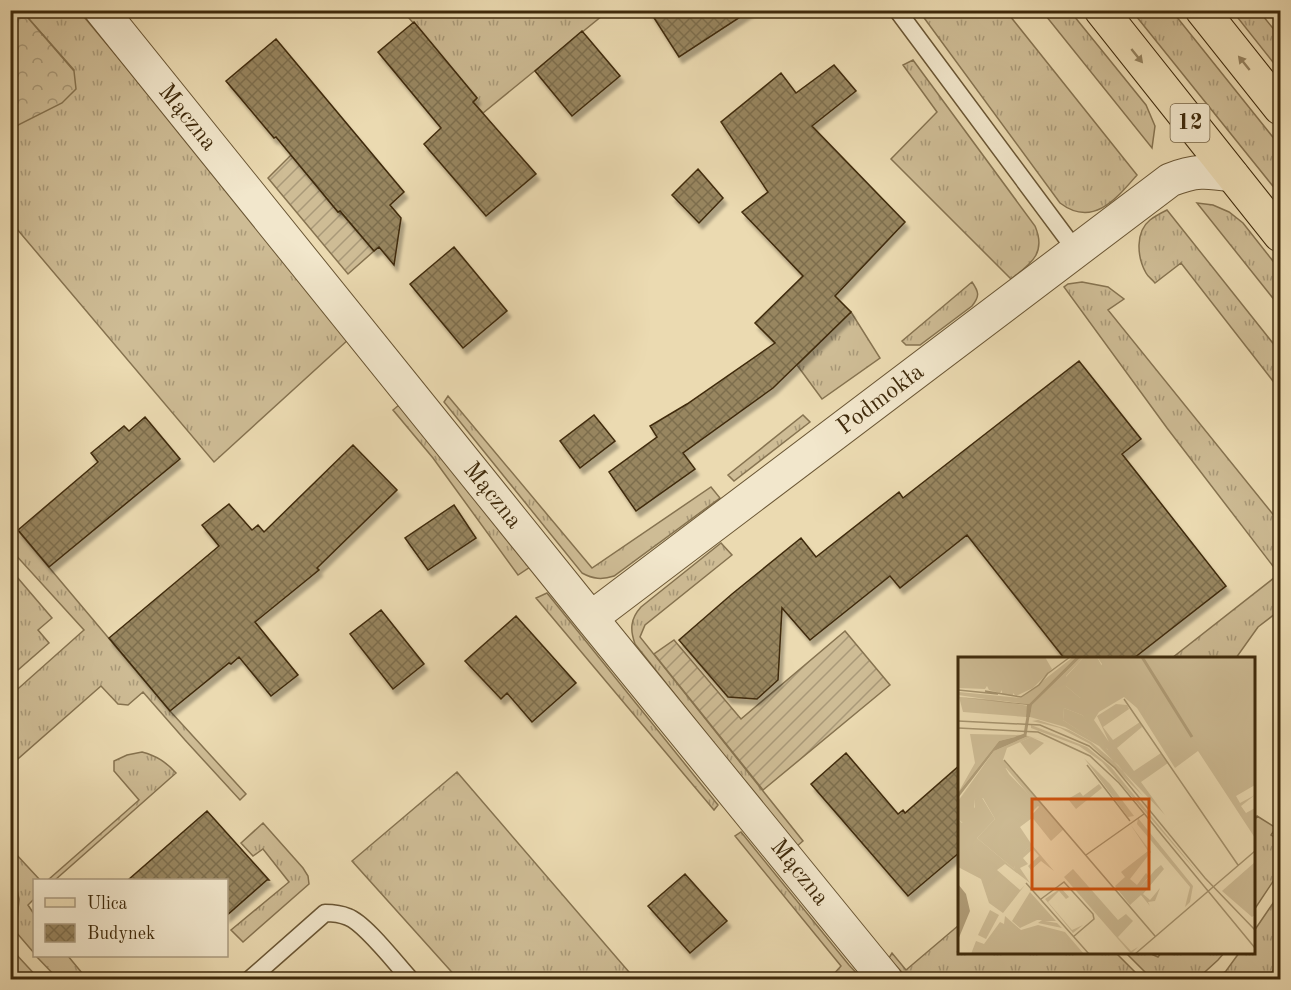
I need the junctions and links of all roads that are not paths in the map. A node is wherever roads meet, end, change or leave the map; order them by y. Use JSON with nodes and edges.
{"nodes":[{"id":1,"x":101,"y":10,"type":"edge"},
{"id":2,"x":897,"y":10,"type":"edge"},
{"id":3,"x":1101,"y":10,"type":"edge"},
{"id":4,"x":1202,"y":10,"type":"edge"},
{"id":5,"x":1281,"y":108,"type":"edge"},
{"id":6,"x":1189,"y":122,"type":"junction"},
{"id":7,"x":1232,"y":175,"type":"junction"},
{"id":8,"x":1170,"y":180,"type":"junction"},
{"id":9,"x":1281,"y":235,"type":"edge"},
{"id":10,"x":1077,"y":252,"type":"junction"},
{"id":11,"x":591,"y":618,"type":"junction"},
{"id":12,"x":249,"y":980,"type":"edge"},
{"id":13,"x":411,"y":980,"type":"edge"},
{"id":14,"x":886,"y":980,"type":"edge"}],
"edges":[{"from":1,"to":11,"type":"street","name":"Mączna"},
{"from":2,"to":10,"type":"lane"},
{"from":3,"to":6,"type":"main road","number":"12","one_way":true},
{"from":5,"to":4,"type":"main road","one_way":true},
{"from":6,"to":7,"type":"main road","number":"12"},
{"from":6,"to":8,"type":"street","name":"Podmokła"},
{"from":7,"to":8,"type":"street","name":"Podmokła"},
{"from":7,"to":9,"type":"main road","number":"12"},
{"from":8,"to":10,"type":"street","name":"Podmokła"},
{"from":10,"to":11,"type":"street","name":"Podmokła"},
{"from":11,"to":14,"type":"street","name":"Mączna"},
{"from":12,"to":13,"type":"lane"}]}
